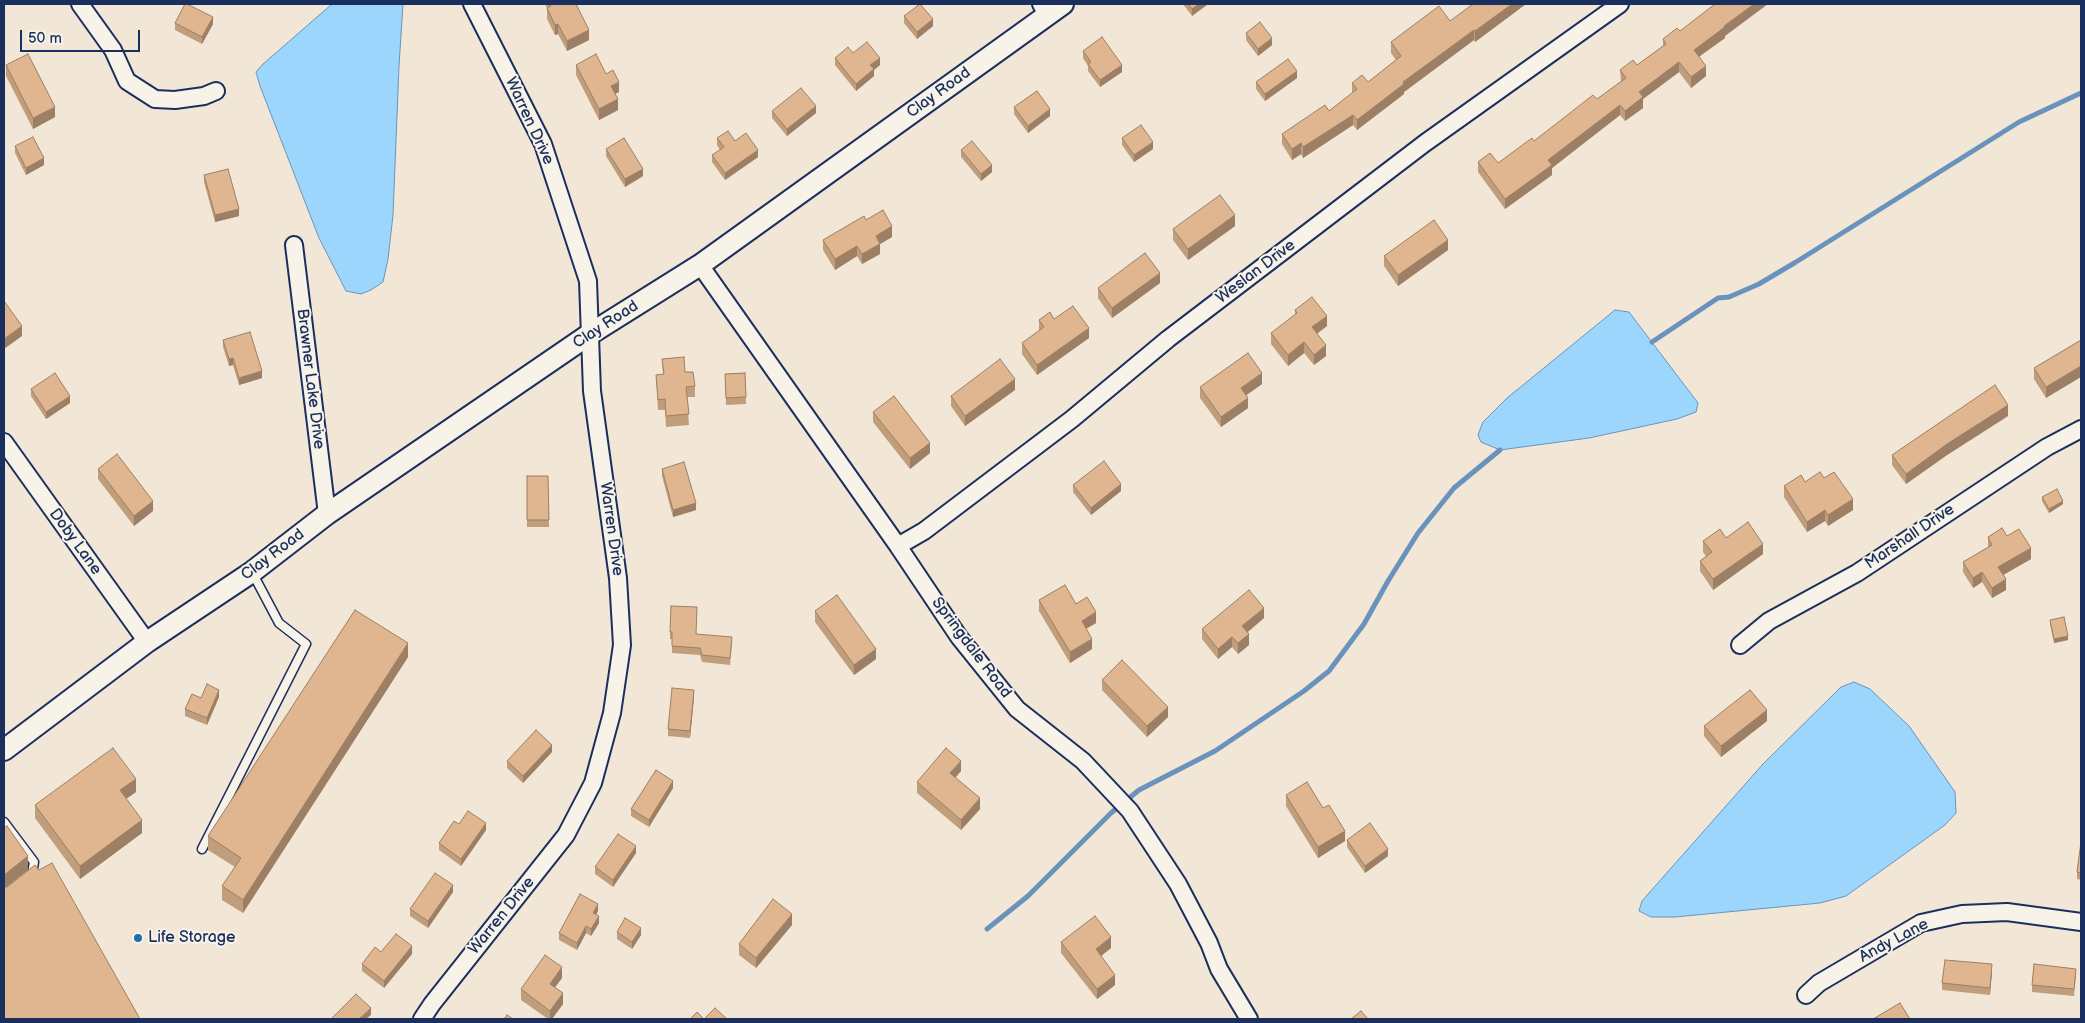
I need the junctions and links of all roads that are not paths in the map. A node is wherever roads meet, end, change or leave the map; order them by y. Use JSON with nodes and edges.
{"nodes":[{"id":1,"x":80,"y":4,"type":"edge"},
{"id":2,"x":472,"y":4,"type":"edge"},
{"id":3,"x":1620,"y":4,"type":"edge"},
{"id":4,"x":1050,"y":8,"type":"edge"},
{"id":5,"x":216,"y":91,"type":"dead end"},
{"id":6,"x":294,"y":245,"type":"dead end"},
{"id":7,"x":700,"y":265,"type":"junction"},
{"id":8,"x":590,"y":334,"type":"junction"},
{"id":9,"x":2081,"y":429,"type":"edge"},
{"id":10,"x":4,"y":442,"type":"edge"},
{"id":11,"x":327,"y":514,"type":"junction"},
{"id":12,"x":898,"y":546,"type":"junction"},
{"id":13,"x":252,"y":572,"type":"junction"},
{"id":14,"x":147,"y":642,"type":"junction"},
{"id":15,"x":1740,"y":645,"type":"dead end"},
{"id":16,"x":4,"y":750,"type":"edge"},
{"id":17,"x":4,"y":822,"type":"edge"},
{"id":18,"x":202,"y":850,"type":"dead end"},
{"id":19,"x":27,"y":878,"type":"edge"},
{"id":20,"x":2081,"y":922,"type":"edge"},
{"id":21,"x":1806,"y":995,"type":"dead end"},
{"id":22,"x":422,"y":1019,"type":"edge"},
{"id":23,"x":1249,"y":1019,"type":"edge"}],
"edges":[{"from":1,"to":5,"type":"street"},
{"from":2,"to":8,"type":"street","name":"Warren Drive"},
{"from":3,"to":12,"type":"street","name":"Weslan Drive"},
{"from":4,"to":7,"type":"street","name":"Clay Road"},
{"from":6,"to":11,"type":"street","name":"Brawner Lake Drive"},
{"from":7,"to":8,"type":"street","name":"Clay Road"},
{"from":7,"to":12,"type":"street","name":"Springdale Road"},
{"from":8,"to":11,"type":"street","name":"Clay Road"},
{"from":8,"to":22,"type":"street","name":"Warren Drive"},
{"from":9,"to":15,"type":"street","name":"Marshall Drive"},
{"from":10,"to":14,"type":"street","name":"Doby Lane"},
{"from":11,"to":13,"type":"street","name":"Clay Road"},
{"from":12,"to":23,"type":"street","name":"Springdale Road"},
{"from":13,"to":14,"type":"street","name":"Clay Road"},
{"from":13,"to":18,"type":"lane"},
{"from":14,"to":16,"type":"street","name":"Clay Road"},
{"from":17,"to":19,"type":"lane"},
{"from":20,"to":21,"type":"street","name":"Andy Lane"}]}
